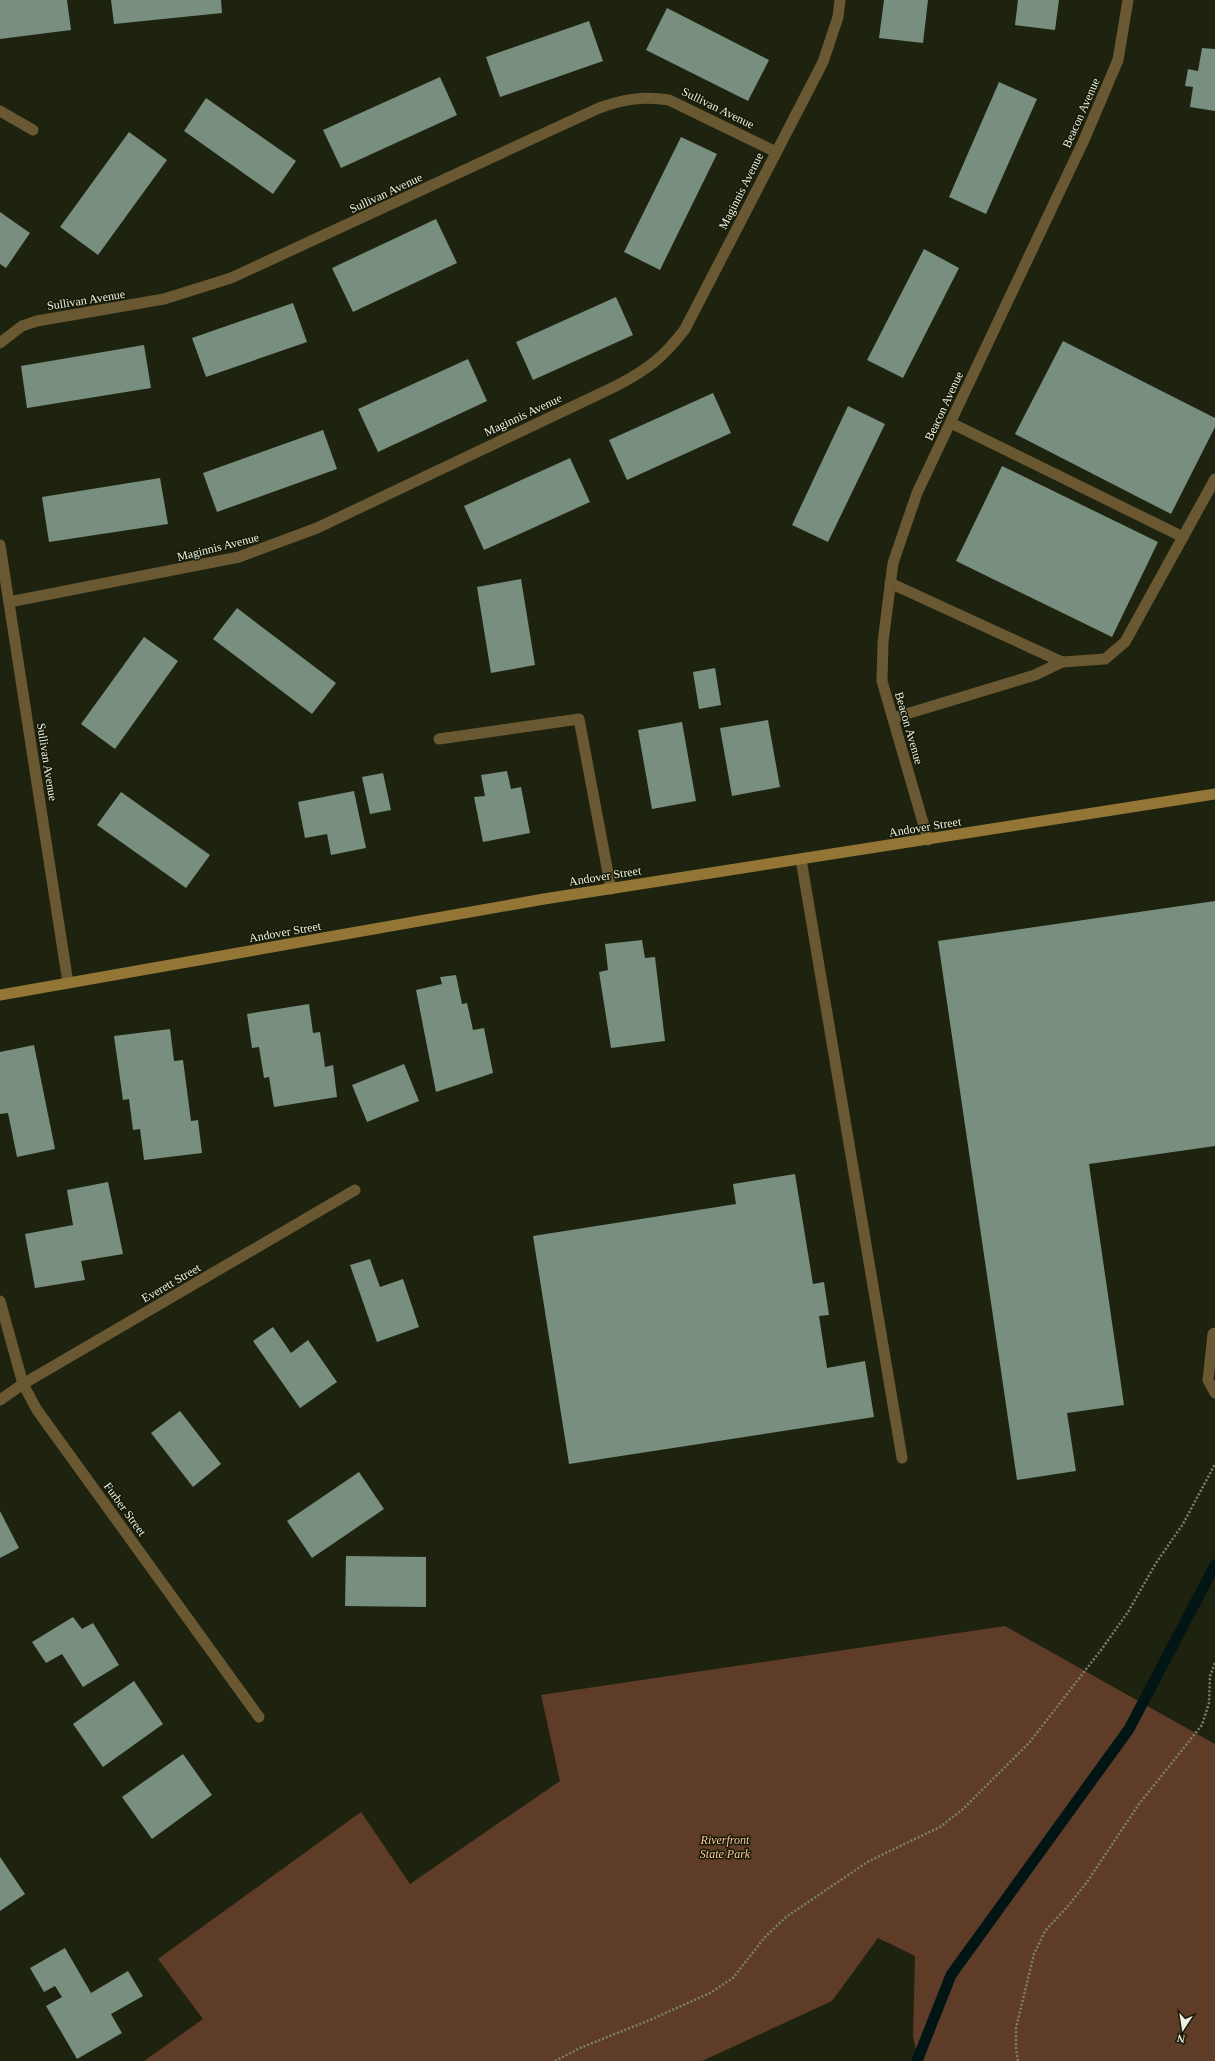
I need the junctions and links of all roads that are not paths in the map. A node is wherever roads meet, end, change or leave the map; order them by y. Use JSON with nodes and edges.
{"nodes":[{"id":1,"x":840,"y":0,"type":"edge"},
{"id":2,"x":1128,"y":0,"type":"edge"},
{"id":3,"x":0,"y":111,"type":"edge"},
{"id":4,"x":33,"y":130,"type":"dead end"},
{"id":5,"x":776,"y":152,"type":"junction"},
{"id":6,"x":0,"y":343,"type":"edge"},
{"id":7,"x":951,"y":423,"type":"junction"},
{"id":8,"x":1215,"y":479,"type":"edge"},
{"id":9,"x":1183,"y":536,"type":"junction"},
{"id":10,"x":0,"y":545,"type":"edge"},
{"id":11,"x":890,"y":583,"type":"junction"},
{"id":12,"x":9,"y":602,"type":"junction"},
{"id":13,"x":1062,"y":662,"type":"junction"},
{"id":14,"x":893,"y":718,"type":"junction"},
{"id":15,"x":439,"y":740,"type":"dead end"},
{"id":16,"x":1215,"y":794,"type":"edge"},
{"id":17,"x":928,"y":840,"type":"junction"},
{"id":18,"x":801,"y":859,"type":"junction"},
{"id":19,"x":611,"y":889,"type":"junction"},
{"id":20,"x":68,"y":983,"type":"junction"},
{"id":21,"x":0,"y":995,"type":"edge"},
{"id":22,"x":355,"y":1190,"type":"dead end"},
{"id":23,"x":0,"y":1301,"type":"edge"},
{"id":24,"x":1215,"y":1333,"type":"edge"},
{"id":25,"x":23,"y":1384,"type":"junction"},
{"id":26,"x":1215,"y":1394,"type":"edge"},
{"id":27,"x":0,"y":1400,"type":"edge"},
{"id":28,"x":902,"y":1458,"type":"dead end"},
{"id":29,"x":259,"y":1717,"type":"dead end"}],
"edges":[{"from":1,"to":5,"type":"street","name":"Maginnis Avenue"},
{"from":2,"to":7,"type":"street","name":"Beacon Avenue"},
{"from":3,"to":4,"type":"street"},
{"from":5,"to":6,"type":"street","name":"Sullivan Avenue"},
{"from":5,"to":12,"type":"street","name":"Maginnis Avenue"},
{"from":7,"to":9,"type":"street"},
{"from":7,"to":11,"type":"street","name":"Beacon Avenue"},
{"from":8,"to":9,"type":"street"},
{"from":9,"to":13,"type":"street"},
{"from":10,"to":12,"type":"street","name":"Sullivan Avenue"},
{"from":11,"to":13,"type":"street"},
{"from":11,"to":14,"type":"street","name":"Beacon Avenue"},
{"from":12,"to":20,"type":"street","name":"Sullivan Avenue"},
{"from":13,"to":14,"type":"street"},
{"from":14,"to":17,"type":"street","name":"Beacon Avenue"},
{"from":15,"to":19,"type":"street"},
{"from":16,"to":17,"type":"main road","name":"Andover Street"},
{"from":17,"to":18,"type":"main road","name":"Andover Street"},
{"from":18,"to":19,"type":"main road","name":"Andover Street"},
{"from":18,"to":28,"type":"street"},
{"from":19,"to":20,"type":"main road","name":"Andover Street"},
{"from":20,"to":21,"type":"main road","name":"Andover Street"},
{"from":22,"to":25,"type":"street","name":"Everett Street"},
{"from":23,"to":25,"type":"street","name":"Furber Street"},
{"from":24,"to":26,"type":"street"},
{"from":25,"to":27,"type":"street","name":"Everett Street"},
{"from":25,"to":29,"type":"street","name":"Furber Street"}]}
